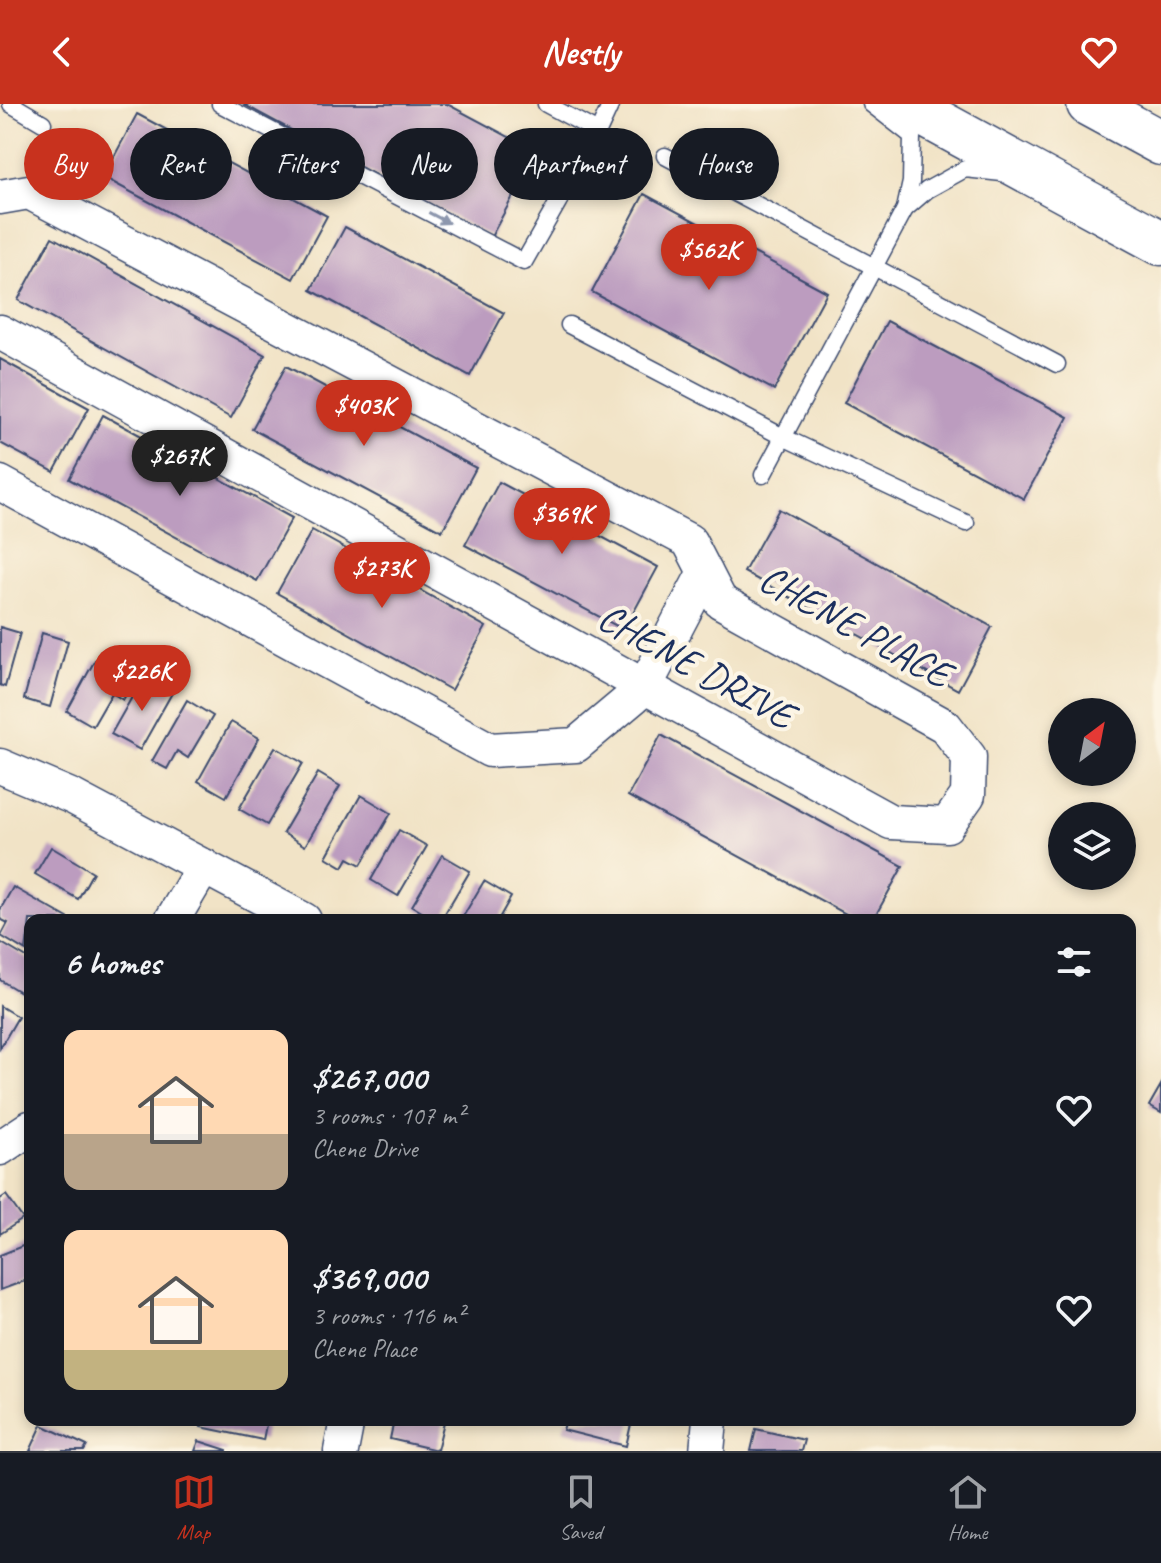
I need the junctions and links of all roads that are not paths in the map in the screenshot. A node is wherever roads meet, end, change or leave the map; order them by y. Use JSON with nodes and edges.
{"nodes":[{"id":1,"x":11,"y":104,"type":"edge"},
{"id":2,"x":220,"y":104,"type":"edge"},
{"id":3,"x":546,"y":104,"type":"edge"},
{"id":4,"x":611,"y":104,"type":"edge"},
{"id":5,"x":871,"y":104,"type":"edge"},
{"id":6,"x":905,"y":104,"type":"edge"},
{"id":7,"x":1089,"y":104,"type":"edge"},
{"id":8,"x":43,"y":123,"type":"dead end"},
{"id":9,"x":591,"y":128,"type":"edge"},
{"id":10,"x":600,"y":128,"type":"edge"},
{"id":11,"x":1161,"y":143,"type":"edge"},
{"id":12,"x":665,"y":156,"type":"dead end"},
{"id":13,"x":1057,"y":185,"type":"junction"},
{"id":14,"x":0,"y":197,"type":"edge"},
{"id":15,"x":559,"y":200,"type":"edge"},
{"id":16,"x":905,"y":209,"type":"junction"},
{"id":17,"x":1161,"y":243,"type":"edge"},
{"id":18,"x":874,"y":268,"type":"junction"},
{"id":19,"x":569,"y":325,"type":"dead end"},
{"id":20,"x":0,"y":332,"type":"edge"},
{"id":21,"x":1057,"y":364,"type":"dead end"},
{"id":22,"x":783,"y":437,"type":"junction"},
{"id":23,"x":763,"y":475,"type":"dead end"},
{"id":24,"x":0,"y":483,"type":"edge"},
{"id":25,"x":966,"y":523,"type":"dead end"},
{"id":26,"x":705,"y":572,"type":"junction"},
{"id":27,"x":644,"y":688,"type":"junction"},
{"id":28,"x":0,"y":766,"type":"edge"},
{"id":29,"x":968,"y":795,"type":"joint"},
{"id":30,"x":204,"y":866,"type":"junction"},
{"id":31,"x":176,"y":914,"type":"edge"},
{"id":32,"x":293,"y":914,"type":"edge"},
{"id":33,"x":24,"y":1132,"type":"edge"},
{"id":34,"x":0,"y":1148,"type":"edge"},
{"id":35,"x":346,"y":1426,"type":"edge"},
{"id":36,"x":709,"y":1426,"type":"edge"},
{"id":37,"x":341,"y":1451,"type":"edge"},
{"id":38,"x":707,"y":1451,"type":"edge"}],
"edges":[{"from":1,"to":8,"type":"lane"},
{"from":2,"to":15,"type":"lane","one_way":true},
{"from":3,"to":9,"type":"lane"},
{"from":4,"to":10,"type":"lane"},
{"from":5,"to":16,"type":"lane"},
{"from":6,"to":13,"type":"highway"},
{"from":7,"to":11,"type":"highway"},
{"from":12,"to":18,"type":"lane"},
{"from":13,"to":16,"type":"lane"},
{"from":13,"to":17,"type":"highway"},
{"from":14,"to":26,"type":"street","name":"CHENE PLACE"},
{"from":16,"to":18,"type":"lane"},
{"from":18,"to":21,"type":"lane"},
{"from":18,"to":22,"type":"lane"},
{"from":19,"to":22,"type":"lane"},
{"from":20,"to":27,"type":"street","name":"CHENE DRIVE"},
{"from":22,"to":23,"type":"lane"},
{"from":22,"to":25,"type":"lane"},
{"from":24,"to":27,"type":"street"},
{"from":26,"to":27,"type":"street"},
{"from":26,"to":29,"type":"street","name":"CHENE PLACE"},
{"from":27,"to":29,"type":"street","name":"CHENE DRIVE"},
{"from":28,"to":30,"type":"street"},
{"from":30,"to":31,"type":"street"},
{"from":30,"to":32,"type":"street"},
{"from":33,"to":34,"type":"street"},
{"from":35,"to":37,"type":"street"},
{"from":36,"to":38,"type":"street"}]}
